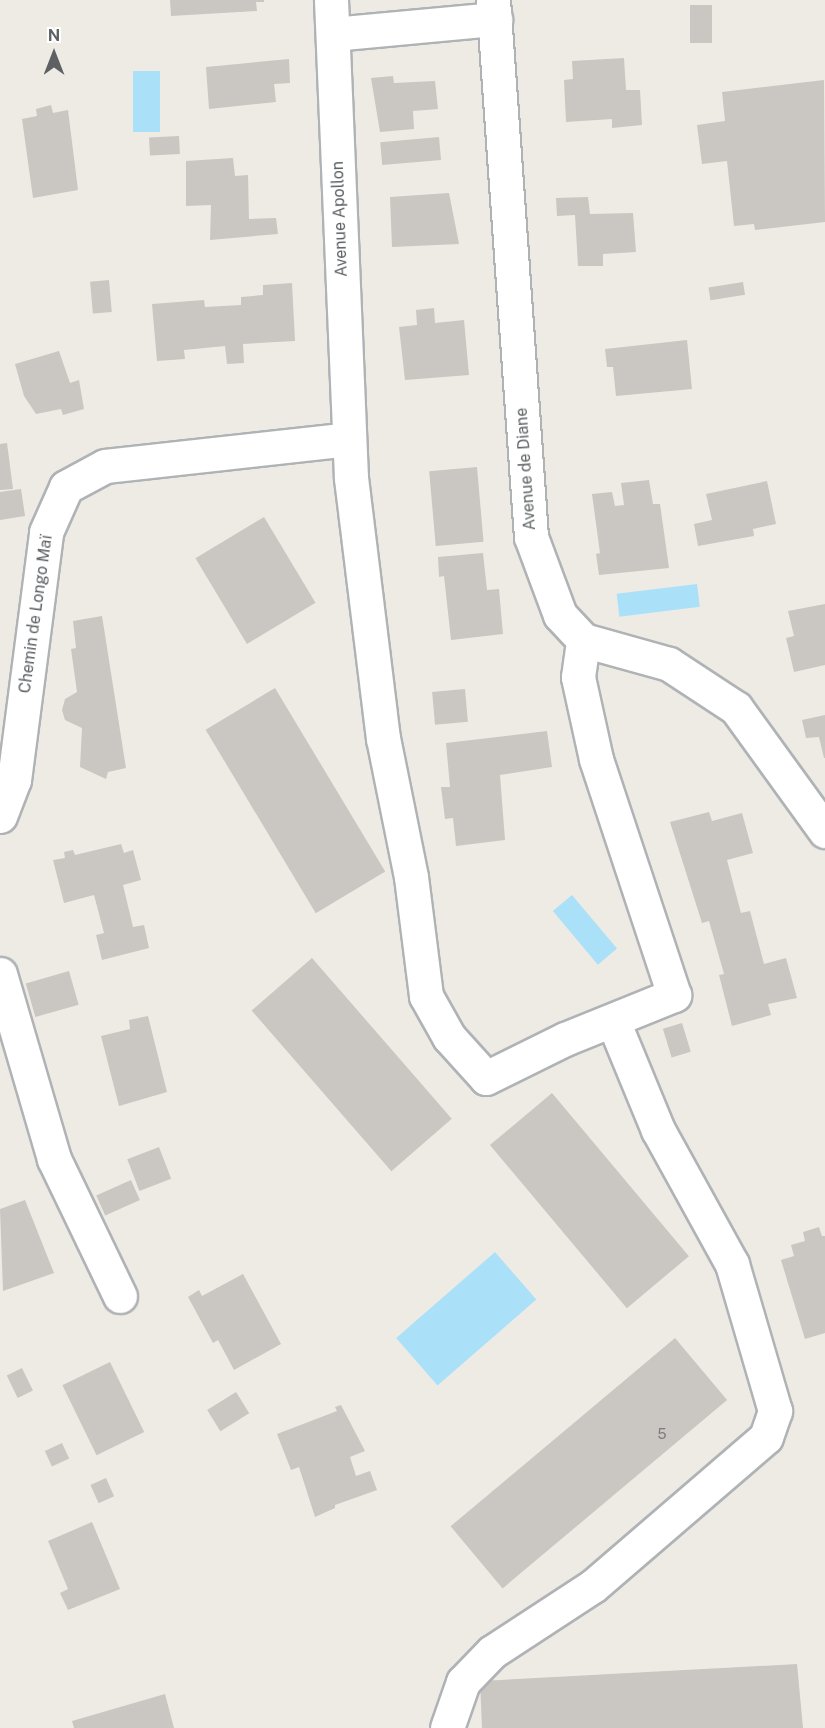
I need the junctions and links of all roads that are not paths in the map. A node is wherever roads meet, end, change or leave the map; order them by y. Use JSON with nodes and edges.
{"nodes":[{"id":1,"x":331,"y":0,"type":"edge"},
{"id":2,"x":494,"y":9,"type":"edge"},
{"id":3,"x":333,"y":34,"type":"junction"},
{"id":4,"x":349,"y":439,"type":"junction"},
{"id":5,"x":583,"y":640,"type":"junction"},
{"id":6,"x":0,"y":816,"type":"edge"},
{"id":7,"x":825,"y":831,"type":"edge"},
{"id":8,"x":0,"y":974,"type":"edge"},
{"id":9,"x":613,"y":1021,"type":"junction"},
{"id":10,"x":120,"y":1296,"type":"dead end"},
{"id":11,"x":447,"y":1728,"type":"edge"}],
"edges":[{"from":1,"to":3,"type":"street","name":"Avenue Apollon"},
{"from":2,"to":3,"type":"street"},
{"from":2,"to":5,"type":"street","name":"Avenue de Diane"},
{"from":3,"to":4,"type":"street","name":"Avenue Apollon"},
{"from":4,"to":6,"type":"street","name":"Chemin de Longo Maï"},
{"from":4,"to":9,"type":"street","name":"Avenue Apollon"},
{"from":5,"to":7,"type":"street"},
{"from":5,"to":9,"type":"street"},
{"from":8,"to":10,"type":"street"},
{"from":9,"to":11,"type":"street"}]}
